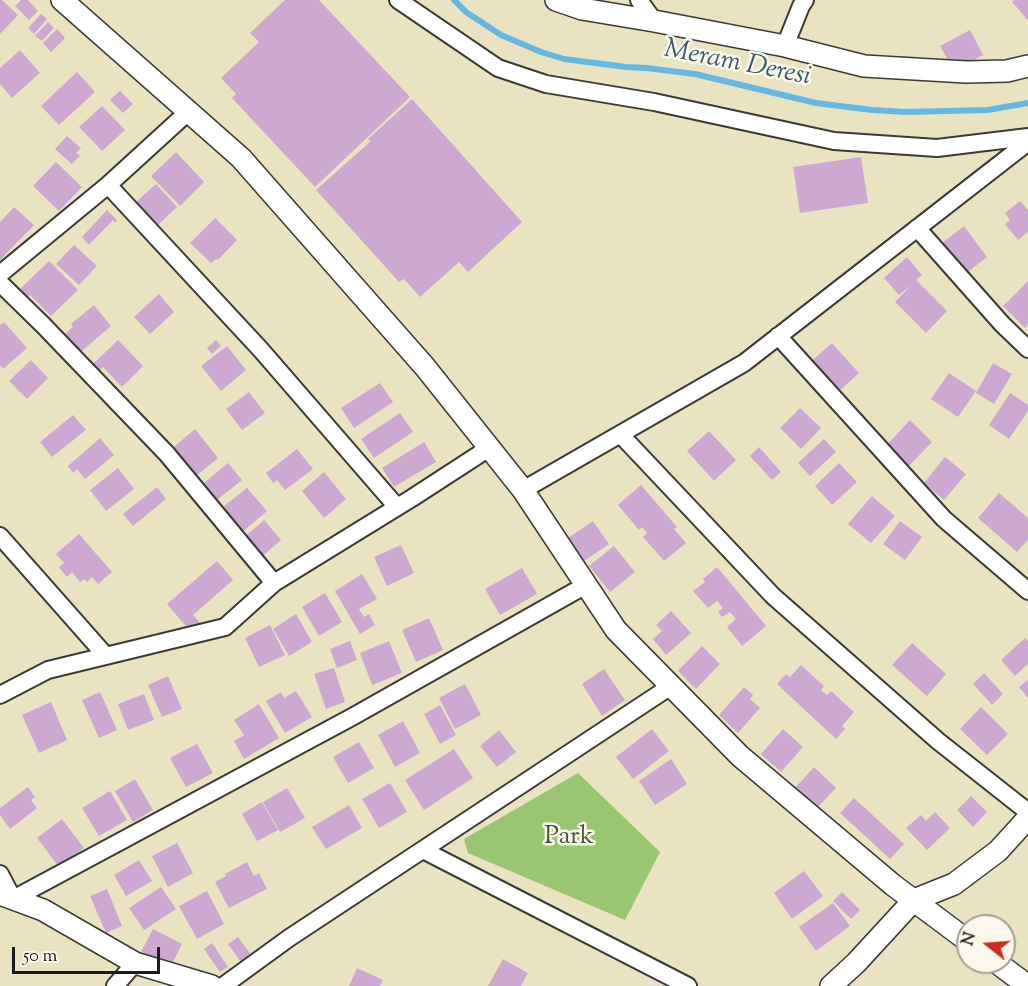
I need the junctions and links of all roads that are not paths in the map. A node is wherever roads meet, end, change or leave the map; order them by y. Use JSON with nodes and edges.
{"nodes":[{"id":1,"x":62,"y":0,"type":"edge"},
{"id":2,"x":398,"y":0,"type":"edge"},
{"id":3,"x":556,"y":0,"type":"edge"},
{"id":4,"x":639,"y":0,"type":"edge"},
{"id":5,"x":805,"y":0,"type":"edge"},
{"id":6,"x":654,"y":21,"type":"junction"},
{"id":7,"x":785,"y":46,"type":"junction"},
{"id":8,"x":1028,"y":66,"type":"edge"},
{"id":9,"x":188,"y":112,"type":"junction"},
{"id":10,"x":1028,"y":137,"type":"edge"},
{"id":11,"x":1028,"y":142,"type":"edge"},
{"id":12,"x":108,"y":185,"type":"junction"},
{"id":13,"x":917,"y":228,"type":"junction"},
{"id":14,"x":0,"y":274,"type":"edge"},
{"id":15,"x":0,"y":284,"type":"edge"},
{"id":16,"x":778,"y":336,"type":"junction"},
{"id":17,"x":1028,"y":349,"type":"edge"},
{"id":18,"x":620,"y":434,"type":"junction"},
{"id":19,"x":489,"y":447,"type":"junction"},
{"id":20,"x":523,"y":490,"type":"junction"},
{"id":21,"x":397,"y":507,"type":"junction"},
{"id":22,"x":0,"y":536,"type":"edge"},
{"id":23,"x":274,"y":583,"type":"junction"},
{"id":24,"x":586,"y":585,"type":"junction"},
{"id":25,"x":1028,"y":591,"type":"edge"},
{"id":26,"x":106,"y":656,"type":"junction"},
{"id":27,"x":671,"y":686,"type":"junction"},
{"id":28,"x":0,"y":694,"type":"edge"},
{"id":29,"x":1028,"y":812,"type":"edge"},
{"id":30,"x":1028,"y":818,"type":"edge"},
{"id":31,"x":423,"y":850,"type":"junction"},
{"id":32,"x":0,"y":874,"type":"edge"},
{"id":33,"x":0,"y":894,"type":"edge"},
{"id":34,"x":914,"y":900,"type":"junction"},
{"id":35,"x":956,"y":932,"type":"edge"},
{"id":36,"x":135,"y":963,"type":"junction"},
{"id":37,"x":1012,"y":974,"type":"edge"},
{"id":38,"x":115,"y":986,"type":"edge"},
{"id":39,"x":212,"y":986,"type":"edge"},
{"id":40,"x":223,"y":986,"type":"edge"},
{"id":41,"x":688,"y":986,"type":"edge"},
{"id":42,"x":831,"y":986,"type":"edge"},
{"id":43,"x":1028,"y":986,"type":"edge"}],
"edges":[{"from":1,"to":9,"type":"street"},
{"from":2,"to":10,"type":"street"},
{"from":3,"to":6,"type":"street"},
{"from":4,"to":6,"type":"street"},
{"from":5,"to":7,"type":"street"},
{"from":6,"to":7,"type":"street"},
{"from":7,"to":8,"type":"street"},
{"from":9,"to":12,"type":"street"},
{"from":9,"to":19,"type":"street"},
{"from":11,"to":13,"type":"street"},
{"from":12,"to":14,"type":"street"},
{"from":12,"to":21,"type":"street"},
{"from":13,"to":16,"type":"street"},
{"from":13,"to":17,"type":"street"},
{"from":15,"to":23,"type":"street"},
{"from":16,"to":18,"type":"street"},
{"from":16,"to":25,"type":"street"},
{"from":18,"to":20,"type":"street"},
{"from":18,"to":29,"type":"street"},
{"from":19,"to":20,"type":"street"},
{"from":19,"to":21,"type":"street"},
{"from":20,"to":24,"type":"street"},
{"from":21,"to":23,"type":"street"},
{"from":22,"to":26,"type":"street"},
{"from":23,"to":26,"type":"street"},
{"from":24,"to":27,"type":"street"},
{"from":24,"to":32,"type":"street"},
{"from":26,"to":28,"type":"street"},
{"from":27,"to":31,"type":"street"},
{"from":27,"to":34,"type":"street"},
{"from":30,"to":34,"type":"street"},
{"from":31,"to":40,"type":"street"},
{"from":31,"to":41,"type":"street"},
{"from":33,"to":36,"type":"street"},
{"from":34,"to":35,"type":"street"},
{"from":34,"to":42,"type":"street"},
{"from":36,"to":38,"type":"street"},
{"from":36,"to":39,"type":"street"},
{"from":37,"to":43,"type":"street"}]}
